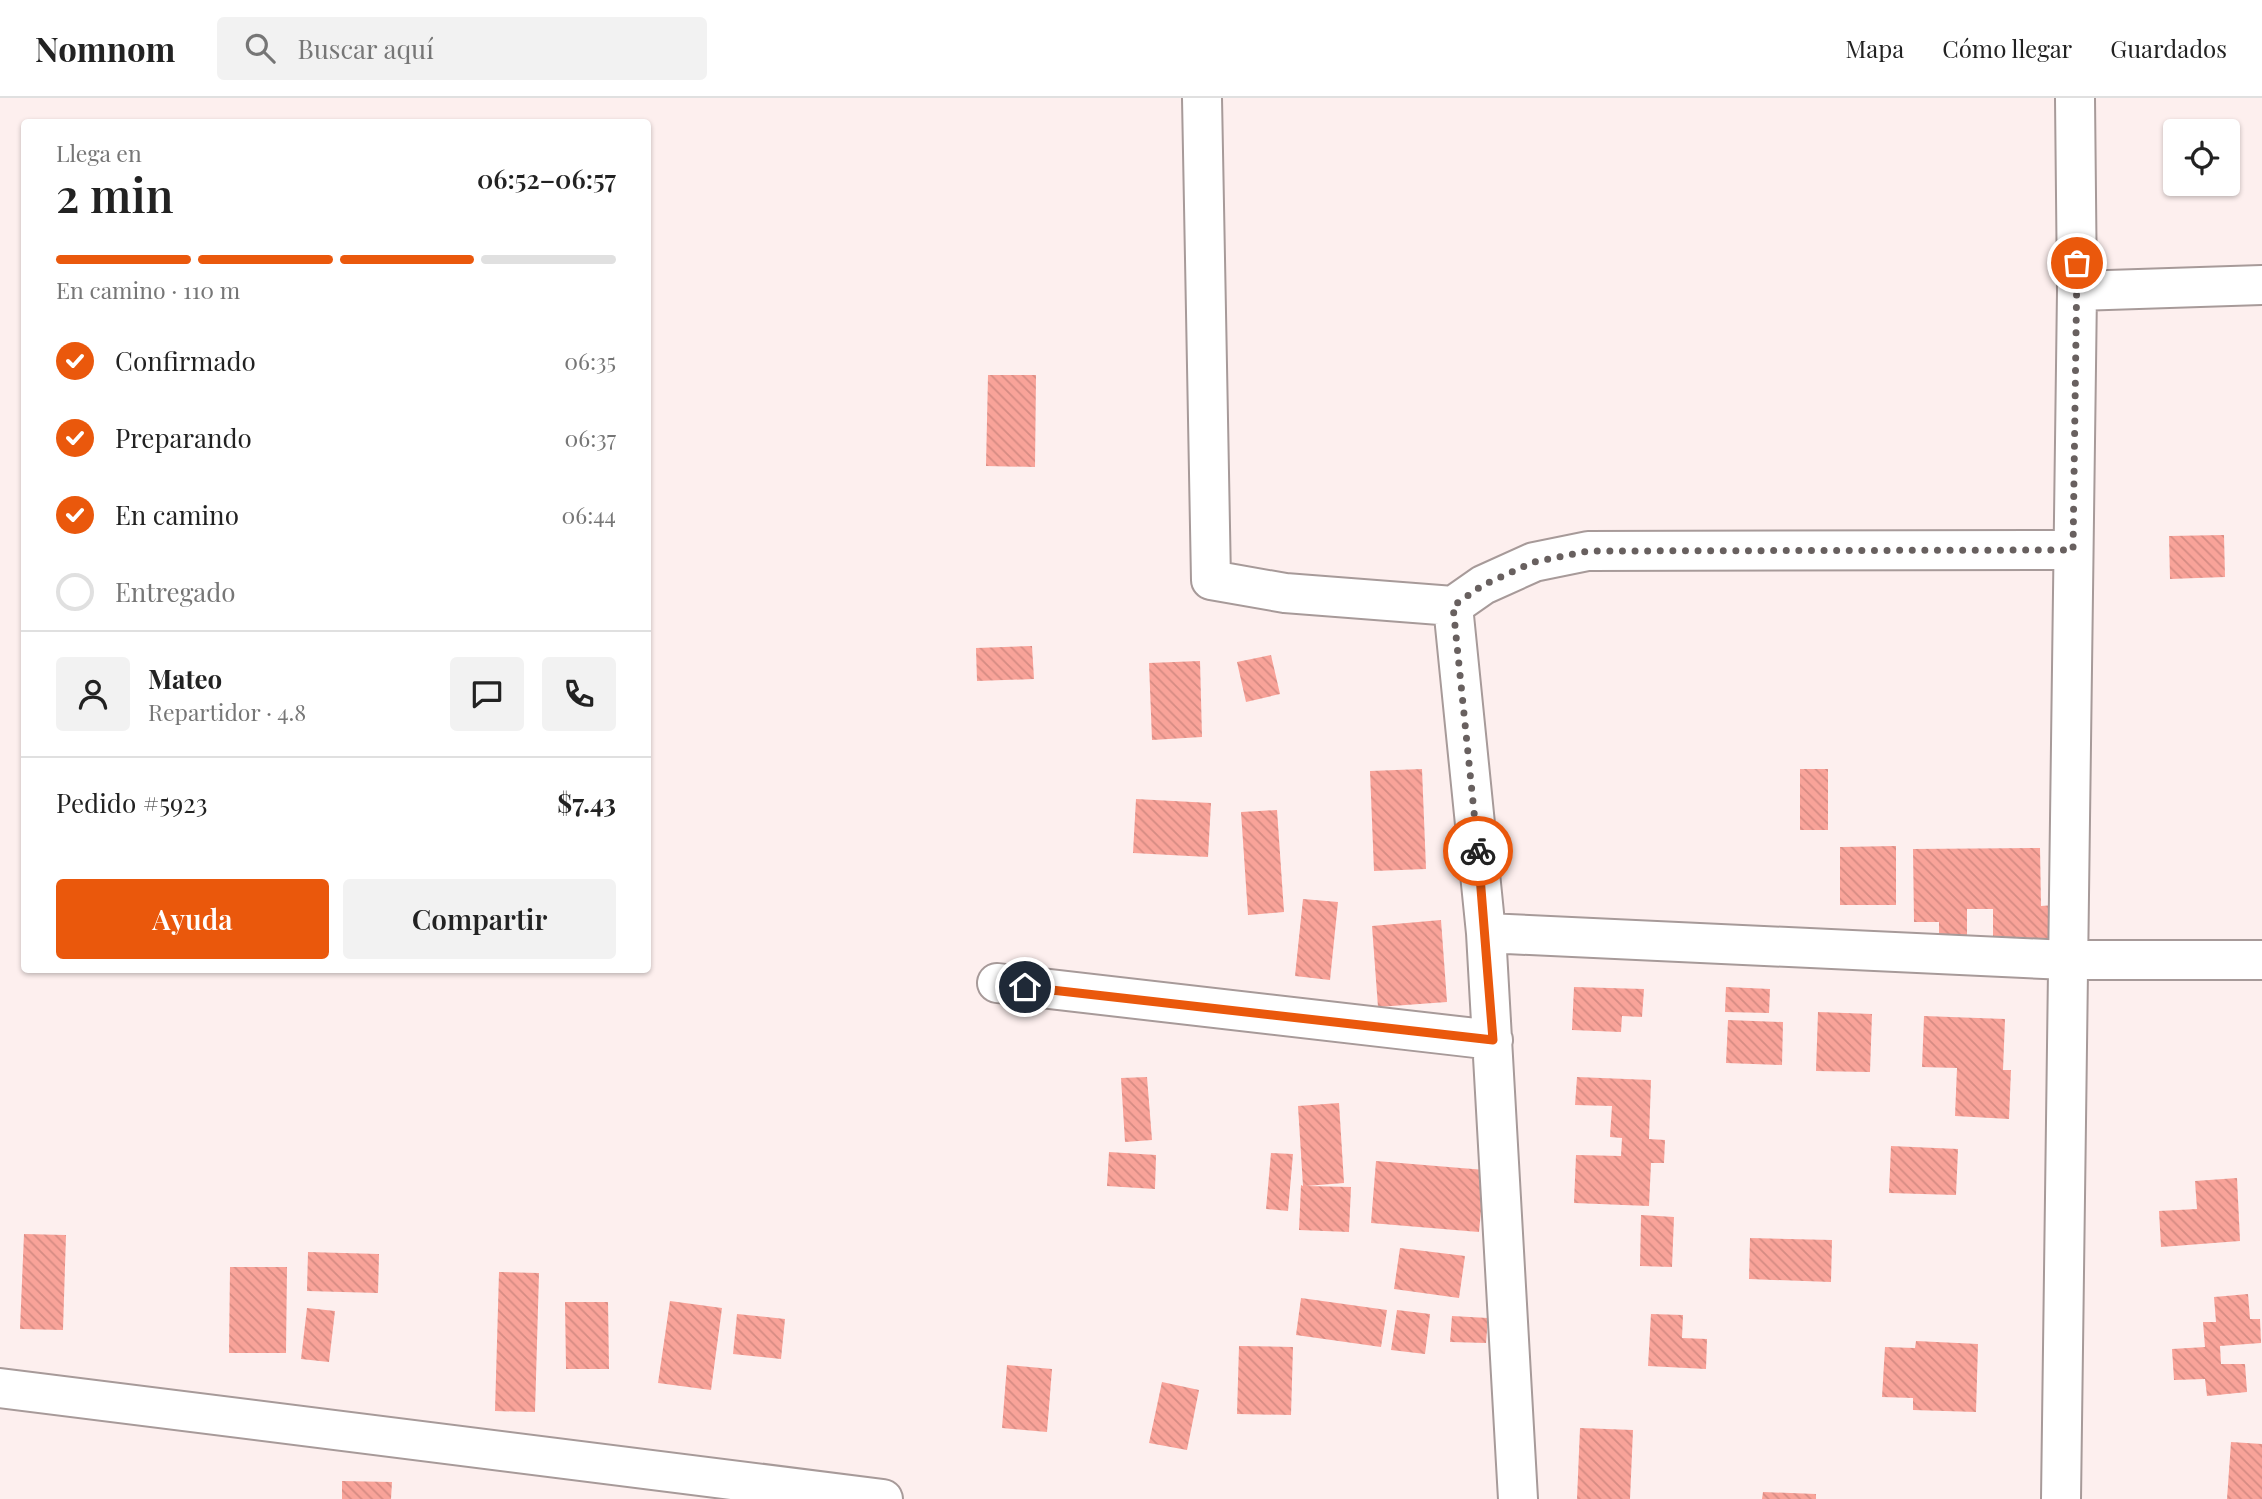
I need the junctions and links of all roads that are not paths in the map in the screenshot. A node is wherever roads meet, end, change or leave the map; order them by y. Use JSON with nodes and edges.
{"nodes":[{"id":1,"x":1202,"y":98,"type":"edge"},
{"id":2,"x":2075,"y":98,"type":"edge"},
{"id":3,"x":2262,"y":285,"type":"edge"},
{"id":4,"x":2077,"y":291,"type":"junction"},
{"id":5,"x":2073,"y":550,"type":"junction"},
{"id":6,"x":1453,"y":606,"type":"junction"},
{"id":7,"x":1486,"y":933,"type":"junction"},
{"id":8,"x":2067,"y":960,"type":"junction"},
{"id":9,"x":2262,"y":960,"type":"edge"},
{"id":10,"x":997,"y":984,"type":"dead end"},
{"id":11,"x":1493,"y":1040,"type":"junction"},
{"id":12,"x":0,"y":1388,"type":"edge"},
{"id":13,"x":883,"y":1499,"type":"edge"},
{"id":14,"x":1518,"y":1499,"type":"edge"},
{"id":15,"x":2061,"y":1499,"type":"edge"}],
"edges":[{"from":1,"to":6,"type":"street"},
{"from":2,"to":4,"type":"street"},
{"from":3,"to":4,"type":"street"},
{"from":4,"to":5,"type":"street"},
{"from":5,"to":6,"type":"street"},
{"from":5,"to":8,"type":"street"},
{"from":6,"to":7,"type":"street"},
{"from":7,"to":8,"type":"street"},
{"from":7,"to":11,"type":"street"},
{"from":8,"to":9,"type":"street"},
{"from":8,"to":15,"type":"street"},
{"from":10,"to":11,"type":"street"},
{"from":11,"to":14,"type":"street"},
{"from":12,"to":13,"type":"street"}]}
